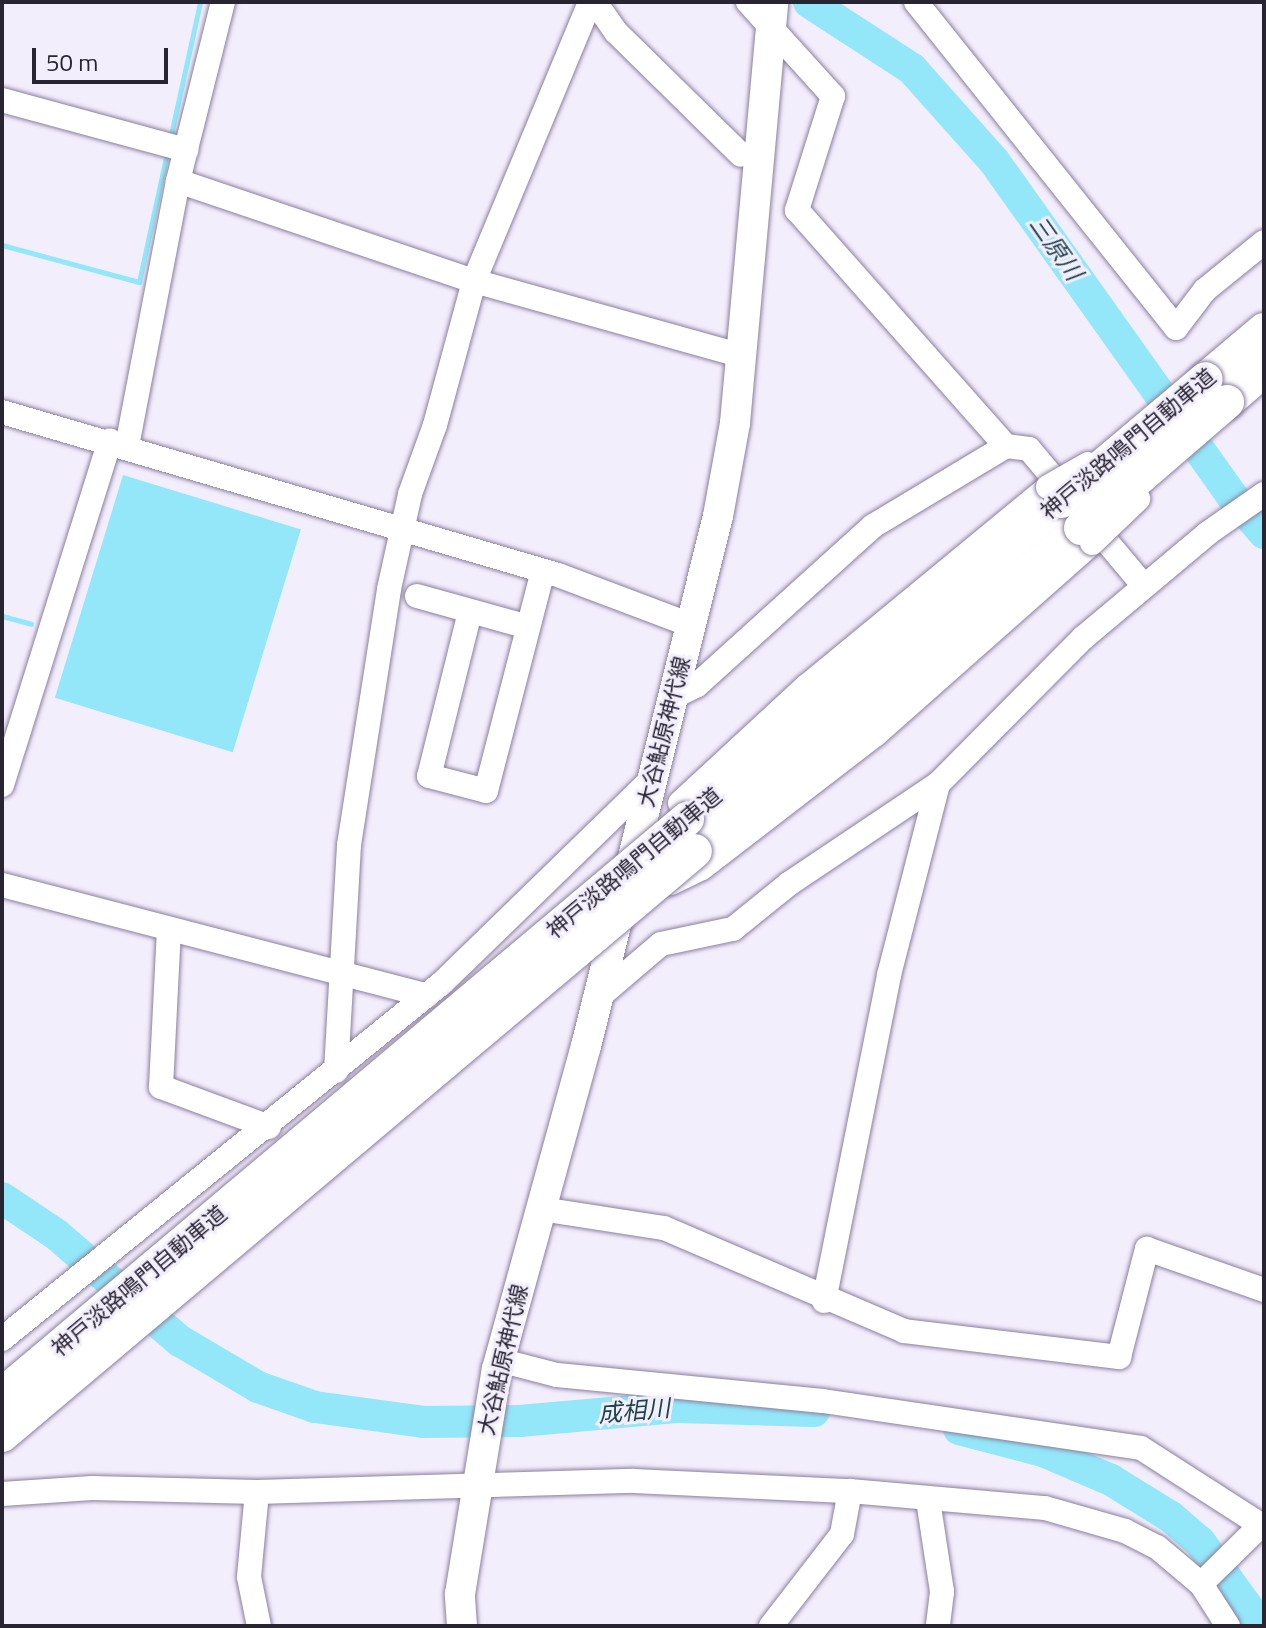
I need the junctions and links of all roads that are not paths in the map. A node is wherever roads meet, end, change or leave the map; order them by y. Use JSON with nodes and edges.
{"nodes":[{"id":1,"x":223,"y":2,"type":"edge"},
{"id":2,"x":592,"y":2,"type":"edge"},
{"id":3,"x":928,"y":8,"type":"edge"},
{"id":4,"x":766,"y":12,"type":"edge"},
{"id":5,"x":2,"y":100,"type":"edge"},
{"id":6,"x":186,"y":150,"type":"junction"},
{"id":7,"x":741,"y":155,"type":"dead end"},
{"id":8,"x":178,"y":181,"type":"junction"},
{"id":9,"x":1264,"y":242,"type":"edge"},
{"id":10,"x":474,"y":281,"type":"junction"},
{"id":11,"x":1264,"y":330,"type":"edge"},
{"id":12,"x":742,"y":356,"type":"junction"},
{"id":13,"x":1264,"y":370,"type":"edge"},
{"id":14,"x":1264,"y":378,"type":"edge"},
{"id":15,"x":1222,"y":397,"type":"junction"},
{"id":16,"x":2,"y":412,"type":"edge"},
{"id":17,"x":118,"y":443,"type":"junction"},
{"id":18,"x":1006,"y":446,"type":"junction"},
{"id":19,"x":1264,"y":494,"type":"edge"},
{"id":20,"x":1070,"y":515,"type":"junction"},
{"id":21,"x":401,"y":529,"type":"junction"},
{"id":22,"x":543,"y":571,"type":"junction"},
{"id":23,"x":1144,"y":586,"type":"junction"},
{"id":24,"x":417,"y":596,"type":"dead end"},
{"id":25,"x":470,"y":612,"type":"junction"},
{"id":26,"x":690,"y":625,"type":"junction"},
{"id":27,"x":528,"y":627,"type":"junction"},
{"id":28,"x":673,"y":697,"type":"junction"},
{"id":29,"x":654,"y":777,"type":"junction"},
{"id":30,"x":938,"y":784,"type":"junction"},
{"id":31,"x":2,"y":785,"type":"edge"},
{"id":32,"x":691,"y":835,"type":"junction"},
{"id":33,"x":2,"y":885,"type":"edge"},
{"id":34,"x":169,"y":929,"type":"junction"},
{"id":35,"x":342,"y":975,"type":"junction"},
{"id":36,"x":427,"y":996,"type":"junction"},
{"id":37,"x":593,"y":1002,"type":"junction"},
{"id":38,"x":336,"y":1071,"type":"junction"},
{"id":39,"x":269,"y":1127,"type":"junction"},
{"id":40,"x":541,"y":1209,"type":"junction"},
{"id":41,"x":1264,"y":1290,"type":"edge"},
{"id":42,"x":824,"y":1301,"type":"junction"},
{"id":43,"x":10,"y":1332,"type":"edge"},
{"id":44,"x":498,"y":1364,"type":"junction"},
{"id":45,"x":2,"y":1395,"type":"edge"},
{"id":46,"x":2,"y":1435,"type":"edge"},
{"id":47,"x":477,"y":1477,"type":"junction"},
{"id":48,"x":850,"y":1491,"type":"junction"},
{"id":49,"x":257,"y":1492,"type":"junction"},
{"id":50,"x":31,"y":1493,"type":"junction"},
{"id":51,"x":2,"y":1494,"type":"edge"},
{"id":52,"x":928,"y":1500,"type":"junction"},
{"id":53,"x":2,"y":1513,"type":"edge"},
{"id":54,"x":1262,"y":1526,"type":"edge"},
{"id":55,"x":1201,"y":1584,"type":"junction"},
{"id":56,"x":259,"y":1626,"type":"edge"},
{"id":57,"x":462,"y":1626,"type":"edge"},
{"id":58,"x":771,"y":1626,"type":"edge"},
{"id":59,"x":938,"y":1626,"type":"edge"},
{"id":60,"x":1228,"y":1626,"type":"edge"}],
"edges":[{"from":1,"to":6,"type":"street"},
{"from":2,"to":7,"type":"street"},
{"from":2,"to":10,"type":"street"},
{"from":3,"to":9,"type":"street"},
{"from":4,"to":12,"type":"main road","name":"大谷鮎原神代線"},
{"from":4,"to":18,"type":"street"},
{"from":5,"to":6,"type":"street"},
{"from":6,"to":8,"type":"street"},
{"from":8,"to":10,"type":"street"},
{"from":8,"to":17,"type":"street"},
{"from":10,"to":12,"type":"street"},
{"from":10,"to":21,"type":"street"},
{"from":11,"to":15,"type":"highway","name":"神戸淡路鳴門自動車道"},
{"from":12,"to":26,"type":"main road","name":"大谷鮎原神代線"},
{"from":13,"to":15,"type":"highway","name":"神戸淡路鳴門自動車道"},
{"from":14,"to":15,"type":"street"},
{"from":15,"to":20,"type":"highway","name":"神戸淡路鳴門自動車道","bridge":true},
{"from":15,"to":20,"type":"highway","name":"神戸淡路鳴門自動車道","bridge":true},
{"from":16,"to":17,"type":"street"},
{"from":17,"to":21,"type":"street"},
{"from":17,"to":31,"type":"street"},
{"from":18,"to":23,"type":"street"},
{"from":18,"to":28,"type":"street"},
{"from":19,"to":23,"type":"street"},
{"from":20,"to":32,"type":"highway","name":"神戸淡路鳴門自動車道"},
{"from":20,"to":32,"type":"street"},
{"from":21,"to":22,"type":"street"},
{"from":21,"to":35,"type":"street"},
{"from":22,"to":26,"type":"street"},
{"from":22,"to":27,"type":"street"},
{"from":23,"to":30,"type":"street"},
{"from":24,"to":25,"type":"street"},
{"from":25,"to":27,"type":"street"},
{"from":25,"to":27,"type":"street"},
{"from":26,"to":28,"type":"main road","name":"大谷鮎原神代線"},
{"from":28,"to":29,"type":"main road","name":"大谷鮎原神代線"},
{"from":29,"to":36,"type":"street"},
{"from":29,"to":37,"type":"main road","name":"大谷鮎原神代線"},
{"from":30,"to":37,"type":"street"},
{"from":30,"to":42,"type":"street"},
{"from":32,"to":45,"type":"highway","name":"神戸淡路鳴門自動車道","bridge":true},
{"from":32,"to":46,"type":"highway","name":"神戸淡路鳴門自動車道","bridge":true},
{"from":33,"to":34,"type":"street"},
{"from":34,"to":35,"type":"street"},
{"from":34,"to":39,"type":"street"},
{"from":35,"to":36,"type":"street"},
{"from":35,"to":38,"type":"street"},
{"from":36,"to":38,"type":"street"},
{"from":37,"to":40,"type":"main road","name":"大谷鮎原神代線"},
{"from":38,"to":39,"type":"street"},
{"from":39,"to":43,"type":"street"},
{"from":40,"to":42,"type":"street"},
{"from":40,"to":44,"type":"main road","name":"大谷鮎原神代線"},
{"from":41,"to":42,"type":"street"},
{"from":44,"to":47,"type":"main road","name":"大谷鮎原神代線"},
{"from":44,"to":54,"type":"street"},
{"from":47,"to":48,"type":"street"},
{"from":47,"to":49,"type":"street"},
{"from":47,"to":57,"type":"main road","name":"大谷鮎原神代線"},
{"from":48,"to":52,"type":"street"},
{"from":48,"to":58,"type":"street"},
{"from":49,"to":50,"type":"street"},
{"from":49,"to":56,"type":"street"},
{"from":50,"to":51,"type":"street"},
{"from":50,"to":53,"type":"street"},
{"from":52,"to":55,"type":"street"},
{"from":52,"to":59,"type":"street"},
{"from":54,"to":55,"type":"street"},
{"from":55,"to":60,"type":"street"}]}
